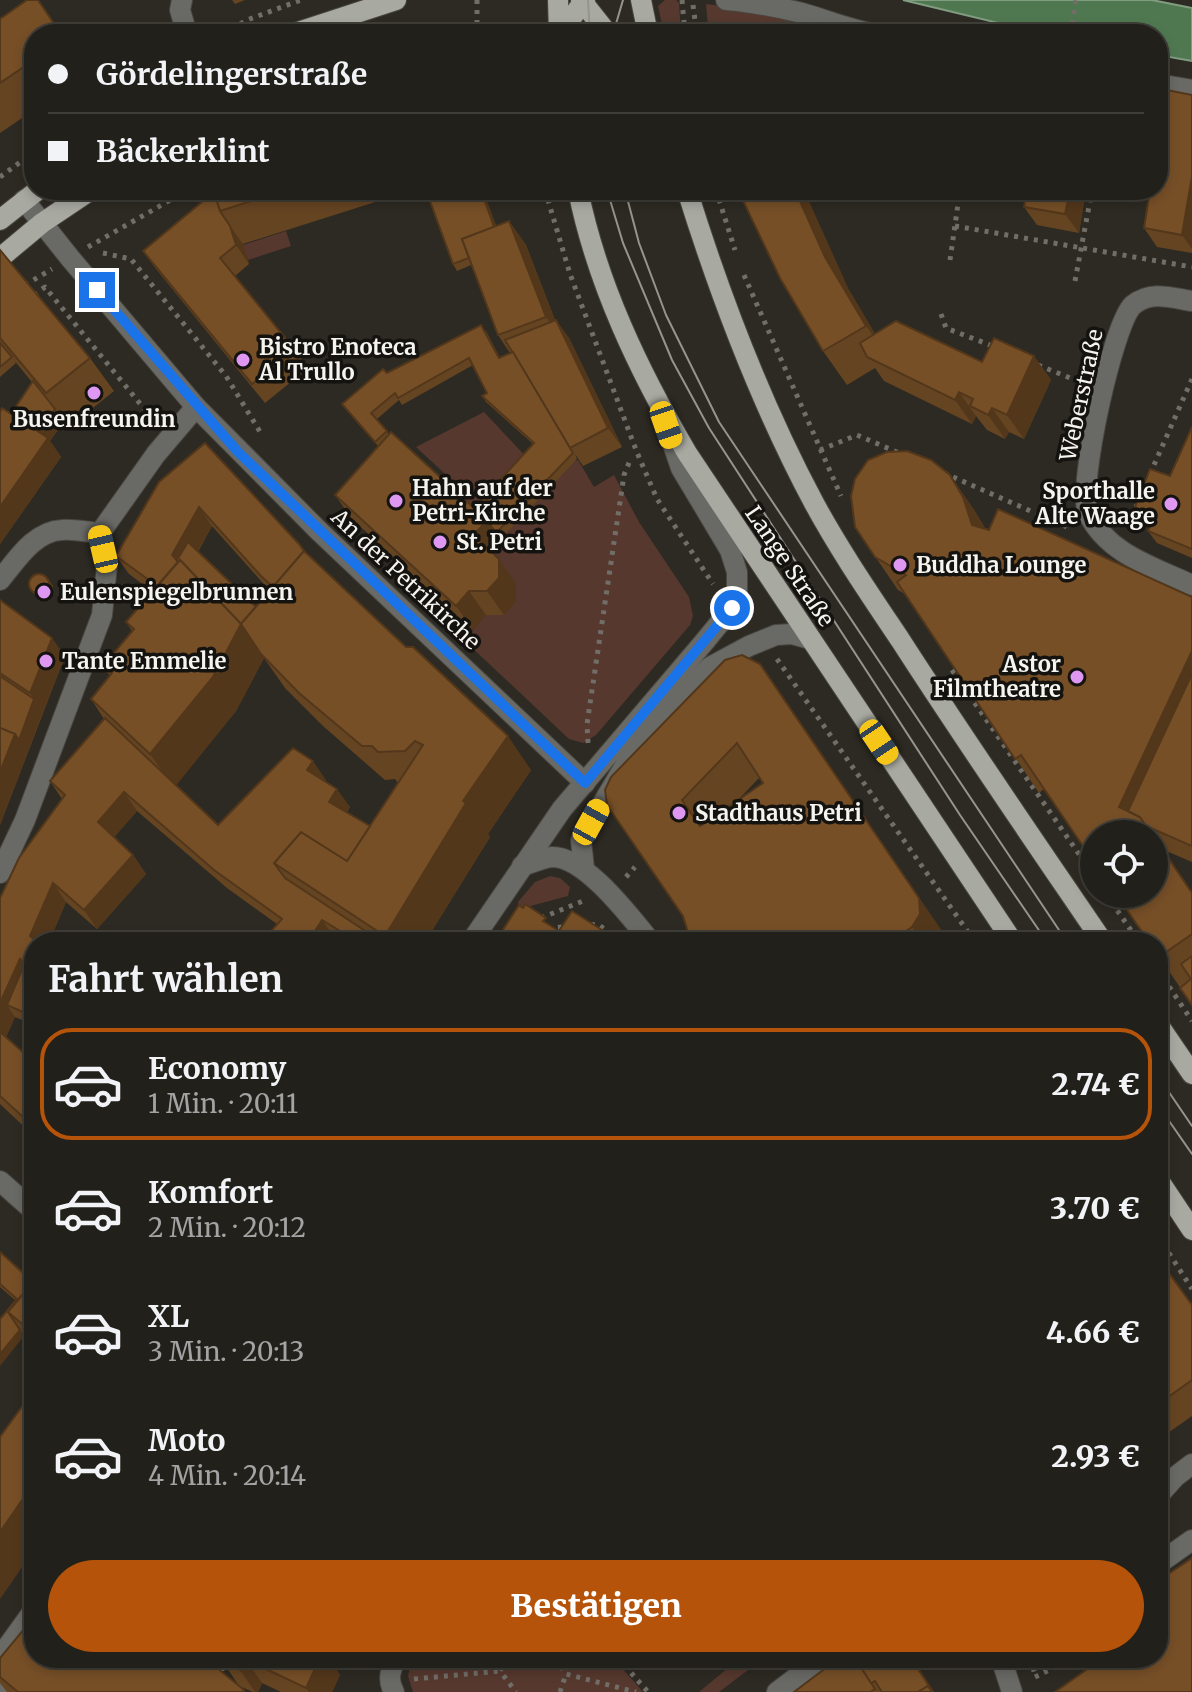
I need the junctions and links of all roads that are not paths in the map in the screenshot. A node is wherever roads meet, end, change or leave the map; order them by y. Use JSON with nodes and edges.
{"nodes":[{"id":1,"x":182,"y":0,"type":"edge"},
{"id":2,"x":396,"y":0,"type":"edge"},
{"id":3,"x":558,"y":0,"type":"edge"},
{"id":4,"x":641,"y":0,"type":"edge"},
{"id":5,"x":726,"y":0,"type":"edge"},
{"id":6,"x":583,"y":1,"type":"edge"},
{"id":7,"x":184,"y":24,"type":"edge"},
{"id":8,"x":323,"y":24,"type":"edge"},
{"id":9,"x":559,"y":24,"type":"edge"},
{"id":10,"x":566,"y":24,"type":"edge"},
{"id":11,"x":600,"y":24,"type":"edge"},
{"id":12,"x":646,"y":24,"type":"edge"},
{"id":13,"x":834,"y":24,"type":"edge"},
{"id":14,"x":1168,"y":86,"type":"edge"},
{"id":15,"x":1192,"y":90,"type":"edge"},
{"id":16,"x":25,"y":200,"type":"edge"},
{"id":17,"x":33,"y":200,"type":"edge"},
{"id":18,"x":76,"y":200,"type":"edge"},
{"id":19,"x":581,"y":200,"type":"edge"},
{"id":20,"x":690,"y":200,"type":"edge"},
{"id":21,"x":0,"y":220,"type":"edge"},
{"id":22,"x":42,"y":223,"type":"junction"},
{"id":23,"x":0,"y":258,"type":"edge"},
{"id":24,"x":1192,"y":301,"type":"edge"},
{"id":25,"x":658,"y":403,"type":"junction"},
{"id":26,"x":196,"y":407,"type":"junction"},
{"id":27,"x":100,"y":533,"type":"junction"},
{"id":28,"x":0,"y":580,"type":"edge"},
{"id":29,"x":1192,"y":585,"type":"edge"},
{"id":30,"x":810,"y":639,"type":"junction"},
{"id":31,"x":585,"y":783,"type":"junction"},
{"id":32,"x":522,"y":866,"type":"junction"},
{"id":33,"x":584,"y":869,"type":"junction"},
{"id":34,"x":0,"y":873,"type":"edge"},
{"id":35,"x":478,"y":932,"type":"edge"},
{"id":36,"x":642,"y":932,"type":"edge"},
{"id":37,"x":1006,"y":932,"type":"edge"},
{"id":38,"x":1096,"y":932,"type":"edge"},
{"id":39,"x":1168,"y":1039,"type":"edge"},
{"id":40,"x":1192,"y":1074,"type":"edge"},
{"id":41,"x":0,"y":1181,"type":"edge"},
{"id":42,"x":1168,"y":1194,"type":"edge"},
{"id":43,"x":24,"y":1202,"type":"edge"},
{"id":44,"x":1192,"y":1230,"type":"edge"},
{"id":45,"x":1192,"y":1464,"type":"edge"},
{"id":46,"x":1168,"y":1478,"type":"edge"},
{"id":47,"x":1192,"y":1540,"type":"edge"},
{"id":48,"x":1168,"y":1557,"type":"edge"},
{"id":49,"x":24,"y":1624,"type":"edge"},
{"id":50,"x":5,"y":1650,"type":"edge"},
{"id":51,"x":391,"y":1668,"type":"edge"},
{"id":52,"x":809,"y":1668,"type":"edge"},
{"id":53,"x":387,"y":1690,"type":"edge"},
{"id":54,"x":0,"y":1692,"type":"edge"},
{"id":55,"x":777,"y":1692,"type":"edge"}],
"edges":[{"from":1,"to":7,"type":"street"},
{"from":2,"to":8,"type":"main road"},
{"from":3,"to":9,"type":"main road"},
{"from":4,"to":12,"type":"main road"},
{"from":5,"to":13,"type":"street"},
{"from":6,"to":10,"type":"main road"},
{"from":6,"to":11,"type":"main road"},
{"from":14,"to":15,"type":"street"},
{"from":16,"to":21,"type":"main road"},
{"from":17,"to":22,"type":"street","name":"An der Petrikirche"},
{"from":18,"to":22,"type":"main road"},
{"from":19,"to":25,"type":"main road","name":"Lange Straße"},
{"from":20,"to":38,"type":"main road"},
{"from":22,"to":23,"type":"main road"},
{"from":22,"to":26,"type":"street","name":"An der Petrikirche"},
{"from":24,"to":29,"type":"street","name":"Weberstraße"},
{"from":25,"to":30,"type":"main road","name":"Lange Straße"},
{"from":25,"to":31,"type":"street"},
{"from":26,"to":27,"type":"street"},
{"from":26,"to":31,"type":"street","name":"An der Petrikirche"},
{"from":27,"to":28,"type":"street"},
{"from":27,"to":34,"type":"street"},
{"from":30,"to":33,"type":"street"},
{"from":30,"to":37,"type":"main road","name":"Lange Straße"},
{"from":31,"to":32,"type":"street"},
{"from":32,"to":33,"type":"street"},
{"from":32,"to":35,"type":"street"},
{"from":33,"to":36,"type":"street"},
{"from":39,"to":40,"type":"main road"},
{"from":41,"to":43,"type":"street"},
{"from":42,"to":44,"type":"main road"},
{"from":45,"to":46,"type":"street"},
{"from":47,"to":48,"type":"street"},
{"from":49,"to":50,"type":"street"},
{"from":50,"to":54,"type":"street"},
{"from":51,"to":53,"type":"street"},
{"from":52,"to":55,"type":"street"}]}
